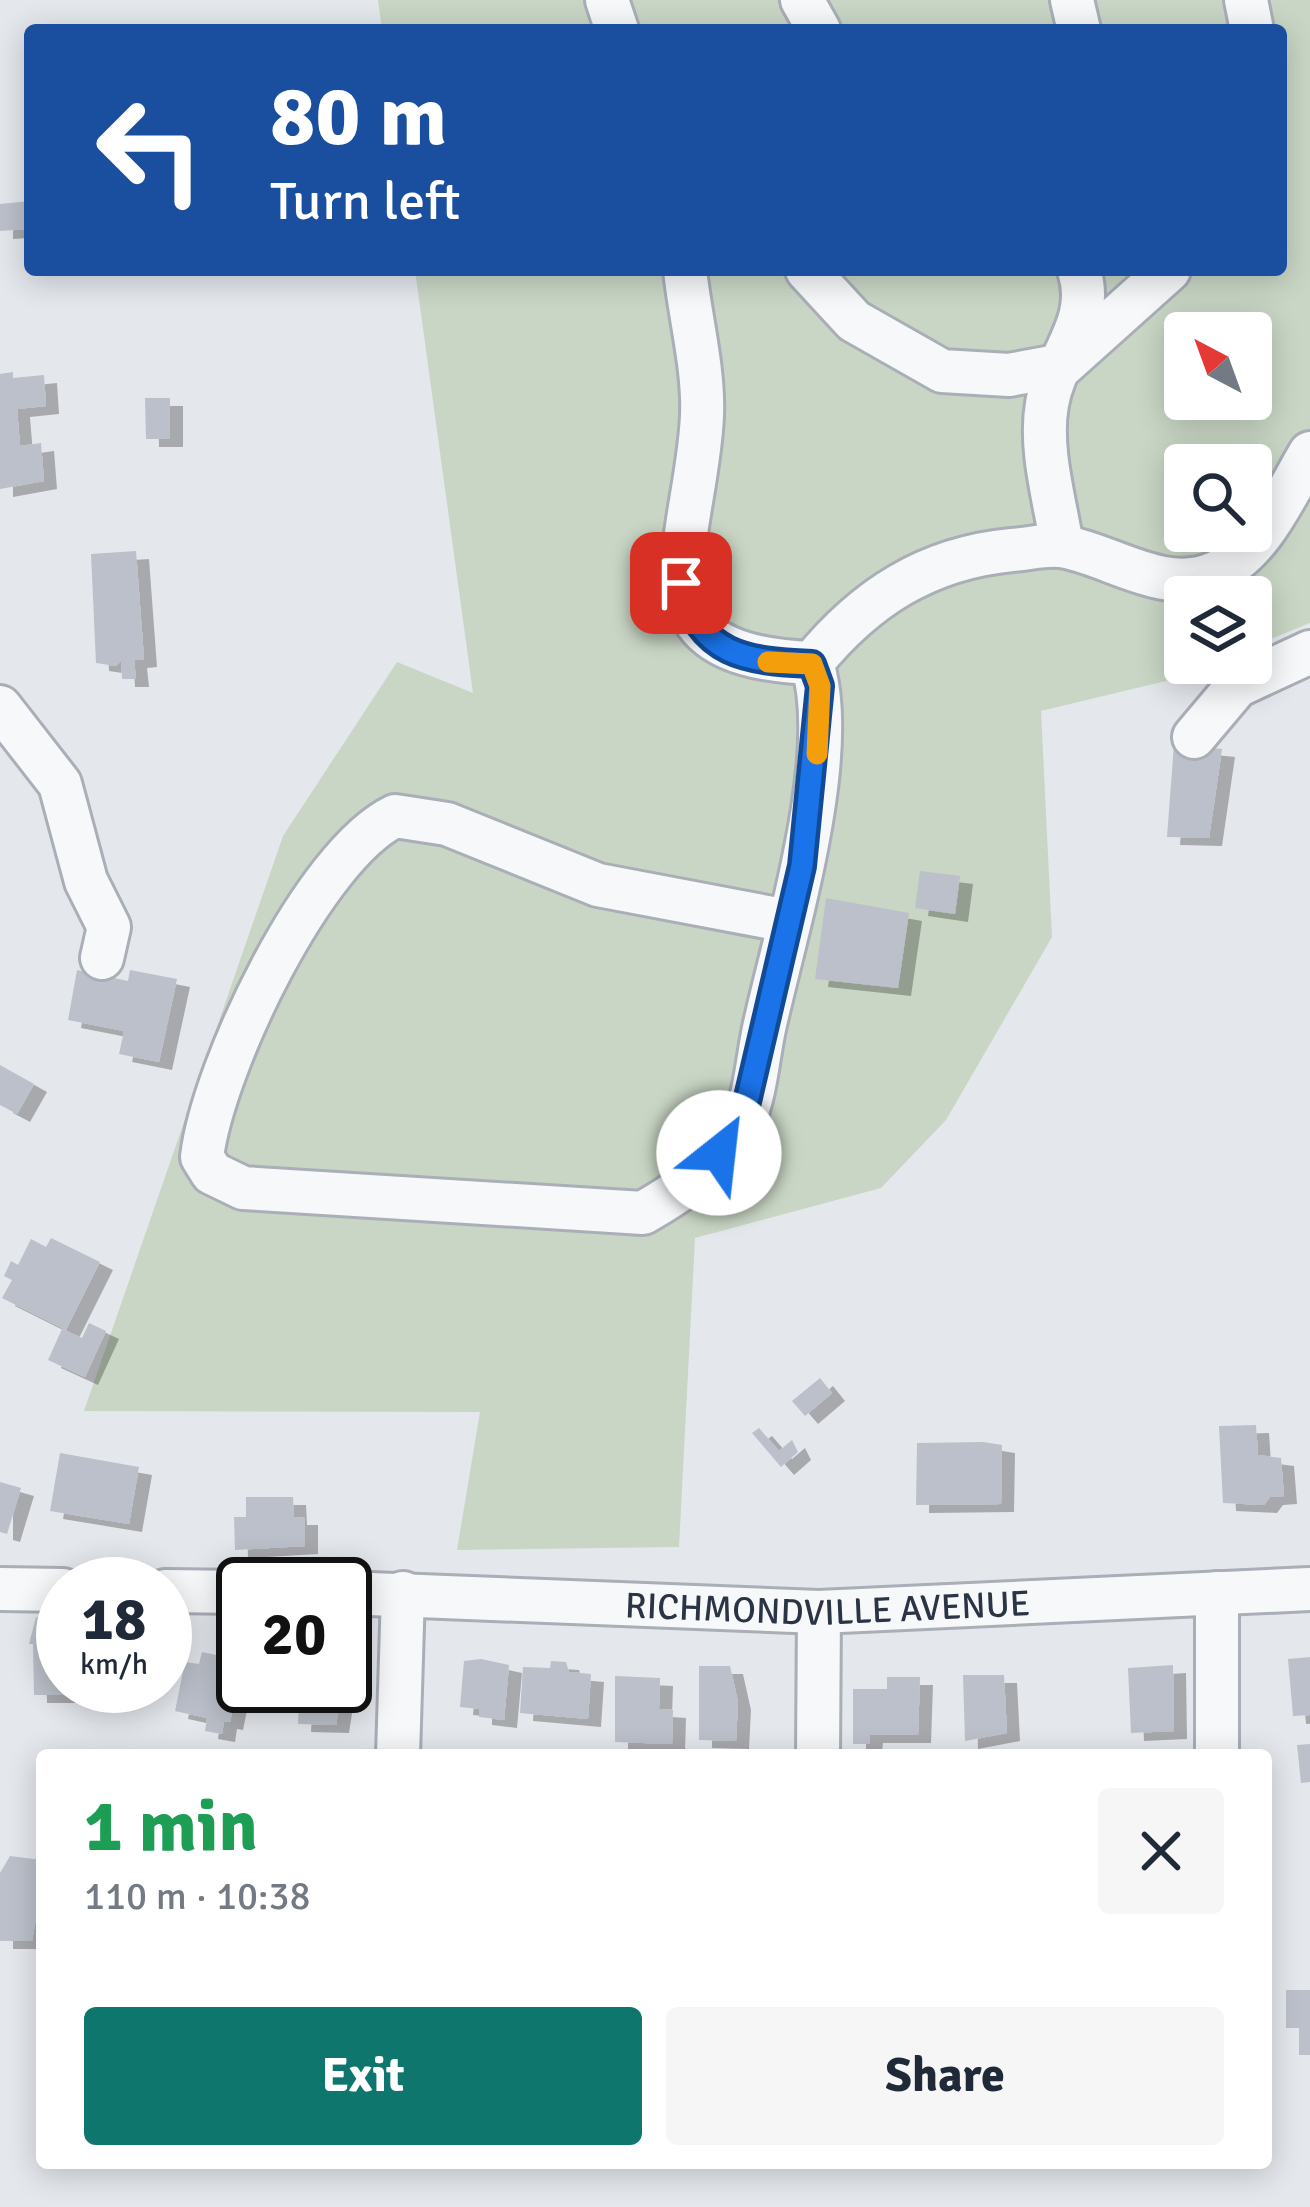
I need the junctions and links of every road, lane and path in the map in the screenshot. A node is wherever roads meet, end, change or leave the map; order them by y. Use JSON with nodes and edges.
{"nodes":[{"id":1,"x":686,"y":276,"type":"edge"},
{"id":2,"x":813,"y":276,"type":"edge"},
{"id":3,"x":1080,"y":276,"type":"edge"},
{"id":4,"x":1162,"y":276,"type":"edge"},
{"id":5,"x":1063,"y":365,"type":"junction"},
{"id":6,"x":1310,"y":453,"type":"edge"},
{"id":7,"x":1062,"y":546,"type":"junction"},
{"id":8,"x":1310,"y":652,"type":"edge"},
{"id":9,"x":812,"y":664,"type":"junction"},
{"id":10,"x":0,"y":707,"type":"edge"},
{"id":11,"x":1195,"y":737,"type":"dead end"},
{"id":12,"x":788,"y":921,"type":"junction"},
{"id":13,"x":102,"y":958,"type":"dead end"},
{"id":14,"x":0,"y":1589,"type":"edge"},
{"id":15,"x":1310,"y":1589,"type":"edge"},
{"id":16,"x":36,"y":1590,"type":"edge"},
{"id":17,"x":372,"y":1592,"type":"edge"},
{"id":18,"x":403,"y":1593,"type":"junction"},
{"id":19,"x":1217,"y":1593,"type":"junction"},
{"id":20,"x":819,"y":1612,"type":"junction"},
{"id":21,"x":398,"y":1749,"type":"edge"},
{"id":22,"x":818,"y":1749,"type":"edge"},
{"id":23,"x":1217,"y":1749,"type":"edge"}],
"edges":[{"from":1,"to":9,"type":"street"},
{"from":2,"to":5,"type":"street"},
{"from":3,"to":5,"type":"street"},
{"from":4,"to":5,"type":"street"},
{"from":5,"to":7,"type":"street"},
{"from":6,"to":7,"type":"street"},
{"from":7,"to":9,"type":"street"},
{"from":8,"to":11,"type":"street"},
{"from":9,"to":12,"type":"street"},
{"from":10,"to":13,"type":"street"},
{"from":12,"to":12,"type":"street"},
{"from":14,"to":16,"type":"street"},
{"from":15,"to":19,"type":"street","name":"RICHMONDVILLE AVENUE"},
{"from":17,"to":18,"type":"street","name":"RICHMONDVILLE AVENUE"},
{"from":18,"to":20,"type":"street","name":"RICHMONDVILLE AVENUE"},
{"from":18,"to":21,"type":"street"},
{"from":19,"to":20,"type":"street","name":"RICHMONDVILLE AVENUE"},
{"from":19,"to":23,"type":"street"},
{"from":20,"to":22,"type":"street"}]}
